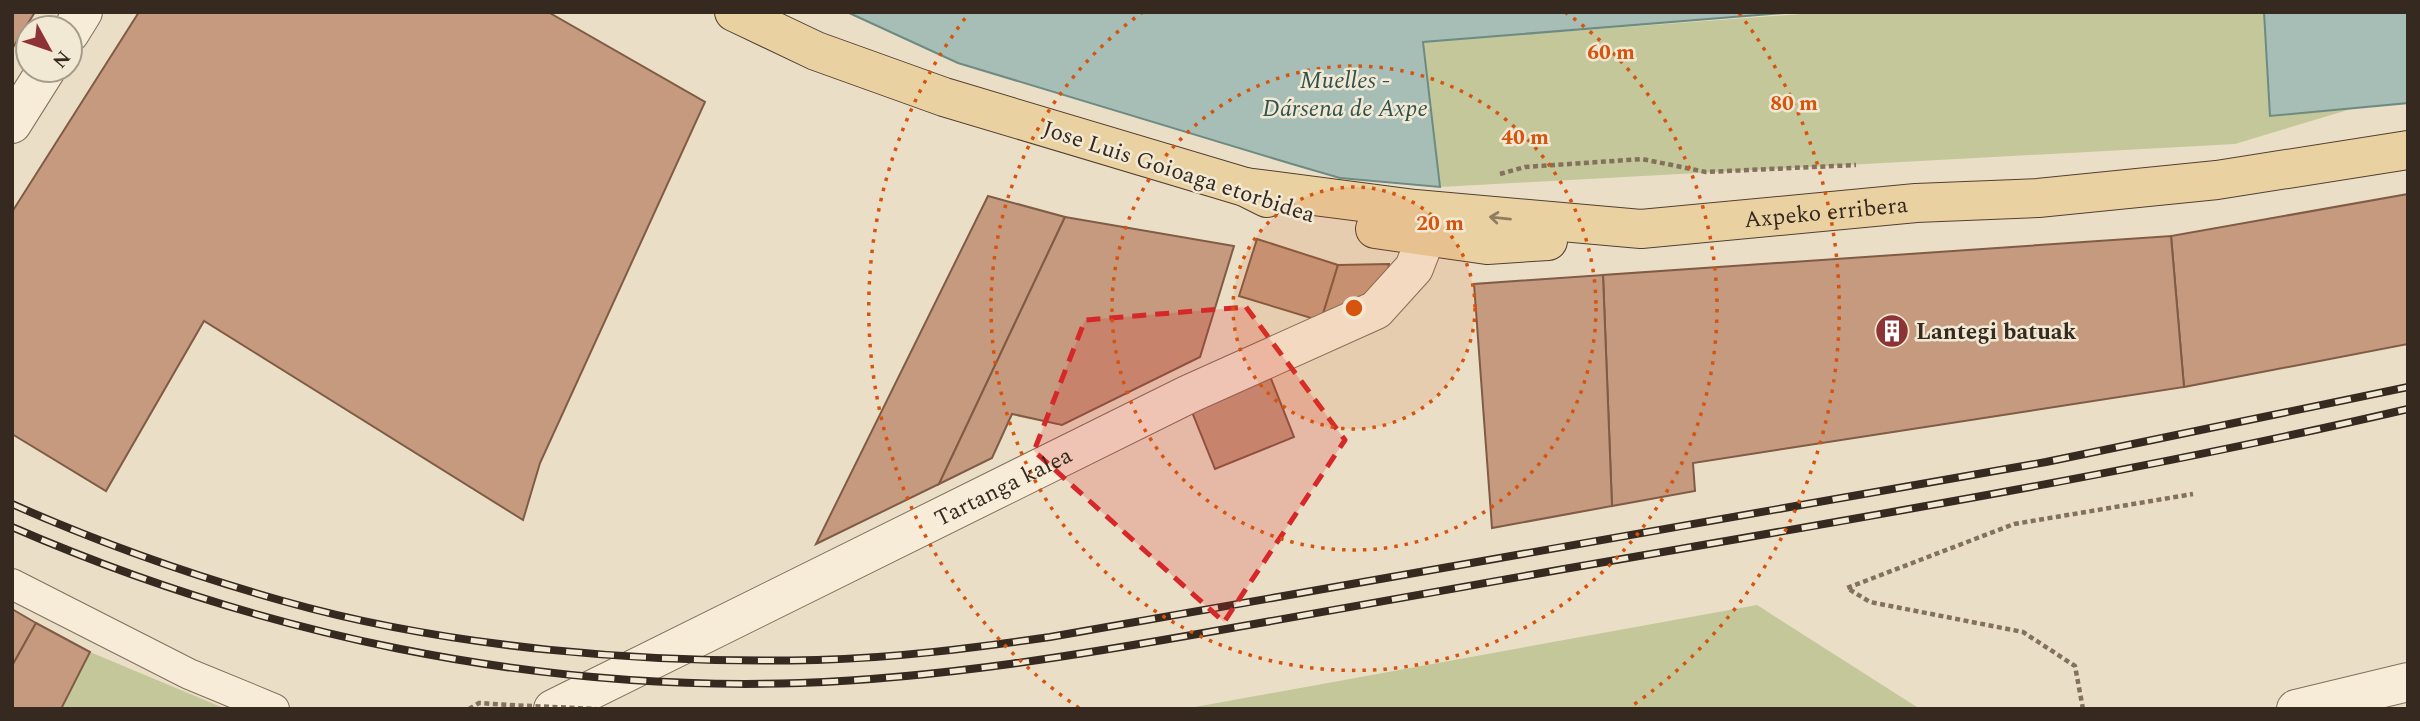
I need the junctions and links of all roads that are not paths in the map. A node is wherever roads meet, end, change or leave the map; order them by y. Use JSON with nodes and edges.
{"nodes":[{"id":1,"x":734,"y":12,"type":"edge"},
{"id":2,"x":37,"y":84,"type":"edge"},
{"id":3,"x":12,"y":124,"type":"edge"},
{"id":4,"x":2408,"y":150,"type":"edge"},
{"id":5,"x":1245,"y":187,"type":"junction"},
{"id":6,"x":1641,"y":229,"type":"junction"},
{"id":7,"x":1426,"y":237,"type":"junction"},
{"id":8,"x":12,"y":584,"type":"edge"},
{"id":9,"x":2408,"y":682,"type":"edge"},
{"id":10,"x":274,"y":709,"type":"edge"},
{"id":11,"x":553,"y":709,"type":"edge"},
{"id":12,"x":2296,"y":709,"type":"edge"}],
"edges":[{"from":1,"to":5,"type":"main road","name":"Jose Luis Goioaga etorbidea"},
{"from":2,"to":3,"type":"street"},
{"from":4,"to":6,"type":"main road","name":"Axpeko erribera"},
{"from":6,"to":5,"type":"main road","name":"Axpeko erribera","one_way":true},
{"from":5,"to":7,"type":"main road","name":"Jose Luis Goioaga etorbidea"},
{"from":6,"to":7,"type":"main road","name":"Jose Luis Goioaga etorbidea"},
{"from":7,"to":11,"type":"street","name":"Tartanga kalea"},
{"from":8,"to":10,"type":"street"},
{"from":9,"to":12,"type":"street"}]}
